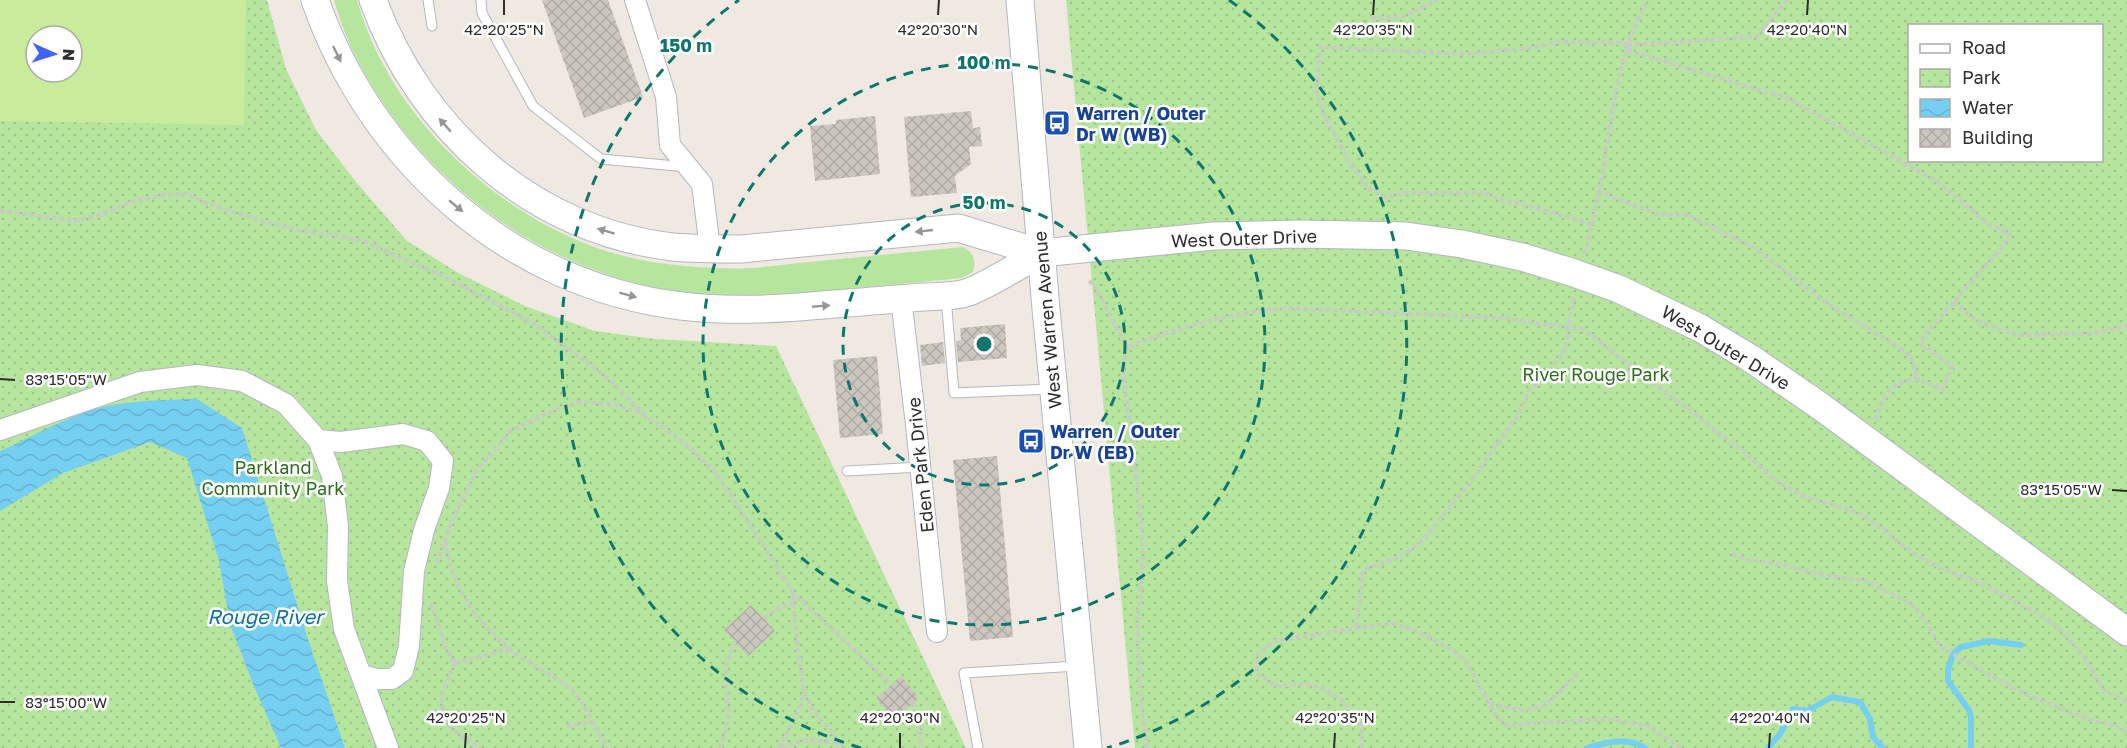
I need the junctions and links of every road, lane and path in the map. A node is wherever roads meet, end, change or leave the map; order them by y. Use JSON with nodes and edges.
{"nodes":[{"id":1,"x":315,"y":0,"type":"edge"},
{"id":2,"x":373,"y":0,"type":"edge"},
{"id":3,"x":428,"y":0,"type":"edge"},
{"id":4,"x":481,"y":0,"type":"edge"},
{"id":5,"x":635,"y":0,"type":"edge"},
{"id":6,"x":1020,"y":0,"type":"edge"},
{"id":7,"x":1437,"y":0,"type":"edge"},
{"id":8,"x":1647,"y":0,"type":"edge"},
{"id":9,"x":1787,"y":0,"type":"edge"},
{"id":10,"x":1371,"y":18,"type":"dead end"},
{"id":11,"x":432,"y":26,"type":"dead end"},
{"id":12,"x":1628,"y":45,"type":"junction"},
{"id":13,"x":688,"y":168,"type":"junction"},
{"id":14,"x":1598,"y":191,"type":"junction"},
{"id":15,"x":0,"y":212,"type":"edge"},
{"id":16,"x":1591,"y":224,"type":"junction"},
{"id":17,"x":981,"y":235,"type":"junction"},
{"id":18,"x":710,"y":249,"type":"junction"},
{"id":19,"x":1041,"y":253,"type":"junction"},
{"id":20,"x":1578,"y":274,"type":"junction"},
{"id":21,"x":1089,"y":281,"type":"dead end"},
{"id":22,"x":983,"y":284,"type":"junction"},
{"id":23,"x":946,"y":295,"type":"junction"},
{"id":24,"x":901,"y":298,"type":"junction"},
{"id":25,"x":1953,"y":303,"type":"junction"},
{"id":26,"x":2127,"y":326,"type":"edge"},
{"id":27,"x":1568,"y":328,"type":"junction"},
{"id":28,"x":1127,"y":346,"type":"junction"},
{"id":29,"x":1918,"y":379,"type":"junction"},
{"id":30,"x":1053,"y":389,"type":"junction"},
{"id":31,"x":644,"y":415,"type":"junction"},
{"id":32,"x":0,"y":430,"type":"edge"},
{"id":33,"x":1865,"y":439,"type":"junction"},
{"id":34,"x":318,"y":440,"type":"junction"},
{"id":35,"x":921,"y":467,"type":"junction"},
{"id":36,"x":847,"y":471,"type":"dead end"},
{"id":37,"x":446,"y":538,"type":"junction"},
{"id":38,"x":1732,"y":554,"type":"dead end"},
{"id":39,"x":434,"y":572,"type":"dead end"},
{"id":40,"x":792,"y":591,"type":"junction"},
{"id":41,"x":430,"y":601,"type":"dead end"},
{"id":42,"x":793,"y":603,"type":"junction"},
{"id":43,"x":764,"y":618,"type":"dead end"},
{"id":44,"x":1356,"y":627,"type":"junction"},
{"id":45,"x":937,"y":632,"type":"dead end"},
{"id":46,"x":2127,"y":632,"type":"edge"},
{"id":47,"x":736,"y":644,"type":"dead end"},
{"id":48,"x":510,"y":649,"type":"junction"},
{"id":49,"x":455,"y":663,"type":"junction"},
{"id":50,"x":1080,"y":666,"type":"junction"},
{"id":51,"x":1580,"y":672,"type":"dead end"},
{"id":52,"x":361,"y":675,"type":"junction"},
{"id":53,"x":891,"y":684,"type":"dead end"},
{"id":54,"x":804,"y":692,"type":"junction"},
{"id":55,"x":2127,"y":702,"type":"edge"},
{"id":56,"x":913,"y":703,"type":"dead end"},
{"id":57,"x":1489,"y":703,"type":"junction"},
{"id":58,"x":592,"y":722,"type":"junction"},
{"id":59,"x":567,"y":726,"type":"dead end"},
{"id":60,"x":2127,"y":732,"type":"edge"},
{"id":61,"x":843,"y":746,"type":"edge"},
{"id":62,"x":388,"y":748,"type":"edge"},
{"id":63,"x":481,"y":748,"type":"edge"},
{"id":64,"x":608,"y":748,"type":"edge"},
{"id":65,"x":720,"y":748,"type":"edge"},
{"id":66,"x":780,"y":748,"type":"edge"},
{"id":67,"x":921,"y":748,"type":"edge"},
{"id":68,"x":978,"y":748,"type":"edge"},
{"id":69,"x":1088,"y":748,"type":"edge"},
{"id":70,"x":1147,"y":748,"type":"edge"},
{"id":71,"x":1362,"y":748,"type":"edge"},
{"id":72,"x":1680,"y":748,"type":"edge"}],
"edges":[{"from":1,"to":24,"type":"main road","name":"West Outer Drive","one_way":true},
{"from":18,"to":2,"type":"main road","name":"West Outer Drive","one_way":true},
{"from":3,"to":11,"type":"lane"},
{"from":4,"to":13,"type":"lane"},
{"from":5,"to":13,"type":"street"},
{"from":6,"to":19,"type":"main road","name":"West Warren Avenue"},
{"from":7,"to":10,"type":"path"},
{"from":8,"to":12,"type":"path"},
{"from":9,"to":12,"type":"path"},
{"from":12,"to":14,"type":"path"},
{"from":12,"to":16,"type":"path"},
{"from":12,"to":25,"type":"path"},
{"from":13,"to":18,"type":"street"},
{"from":14,"to":16,"type":"path"},
{"from":14,"to":29,"type":"path"},
{"from":15,"to":31,"type":"path"},
{"from":16,"to":20,"type":"path"},
{"from":17,"to":18,"type":"main road","name":"West Outer Drive","one_way":true},
{"from":17,"to":19,"type":"main road","name":"West Outer Drive"},
{"from":17,"to":22,"type":"main road"},
{"from":19,"to":20,"type":"main road","name":"West Outer Drive"},
{"from":19,"to":22,"type":"main road","name":"West Outer Drive"},
{"from":19,"to":30,"type":"main road","name":"West Warren Avenue"},
{"from":20,"to":27,"type":"path"},
{"from":20,"to":33,"type":"main road","name":"West Outer Drive"},
{"from":21,"to":28,"type":"path"},
{"from":22,"to":23,"type":"main road","name":"West Outer Drive"},
{"from":23,"to":24,"type":"main road","name":"West Outer Drive"},
{"from":23,"to":30,"type":"lane"},
{"from":24,"to":35,"type":"street","name":"Eden Park Drive"},
{"from":25,"to":26,"type":"path"},
{"from":25,"to":29,"type":"path"},
{"from":27,"to":28,"type":"path"},
{"from":27,"to":44,"type":"path"},
{"from":27,"to":55,"type":"path"},
{"from":28,"to":70,"type":"path"},
{"from":29,"to":33,"type":"path"},
{"from":30,"to":50,"type":"main road","name":"West Warren Avenue"},
{"from":31,"to":37,"type":"path"},
{"from":31,"to":40,"type":"path"},
{"from":32,"to":34,"type":"street"},
{"from":33,"to":46,"type":"main road","name":"West Outer Drive"},
{"from":34,"to":52,"type":"street"},
{"from":34,"to":52,"type":"street"},
{"from":35,"to":36,"type":"lane"},
{"from":35,"to":45,"type":"street","name":"Eden Park Drive"},
{"from":37,"to":39,"type":"path"},
{"from":37,"to":48,"type":"path"},
{"from":38,"to":60,"type":"path"},
{"from":40,"to":42,"type":"path"},
{"from":40,"to":53,"type":"path"},
{"from":41,"to":49,"type":"path"},
{"from":42,"to":43,"type":"path"},
{"from":42,"to":54,"type":"path"},
{"from":44,"to":57,"type":"path"},
{"from":44,"to":71,"type":"path"},
{"from":47,"to":65,"type":"path"},
{"from":48,"to":49,"type":"path"},
{"from":48,"to":58,"type":"path"},
{"from":49,"to":63,"type":"path"},
{"from":50,"to":68,"type":"lane"},
{"from":50,"to":69,"type":"main road","name":"West Warren Avenue"},
{"from":51,"to":57,"type":"path"},
{"from":52,"to":62,"type":"street"},
{"from":54,"to":61,"type":"path"},
{"from":54,"to":66,"type":"path"},
{"from":56,"to":67,"type":"path"},
{"from":57,"to":72,"type":"path"},
{"from":58,"to":59,"type":"path"},
{"from":58,"to":64,"type":"path"},
{"from":61,"to":66,"type":"path"}]}
